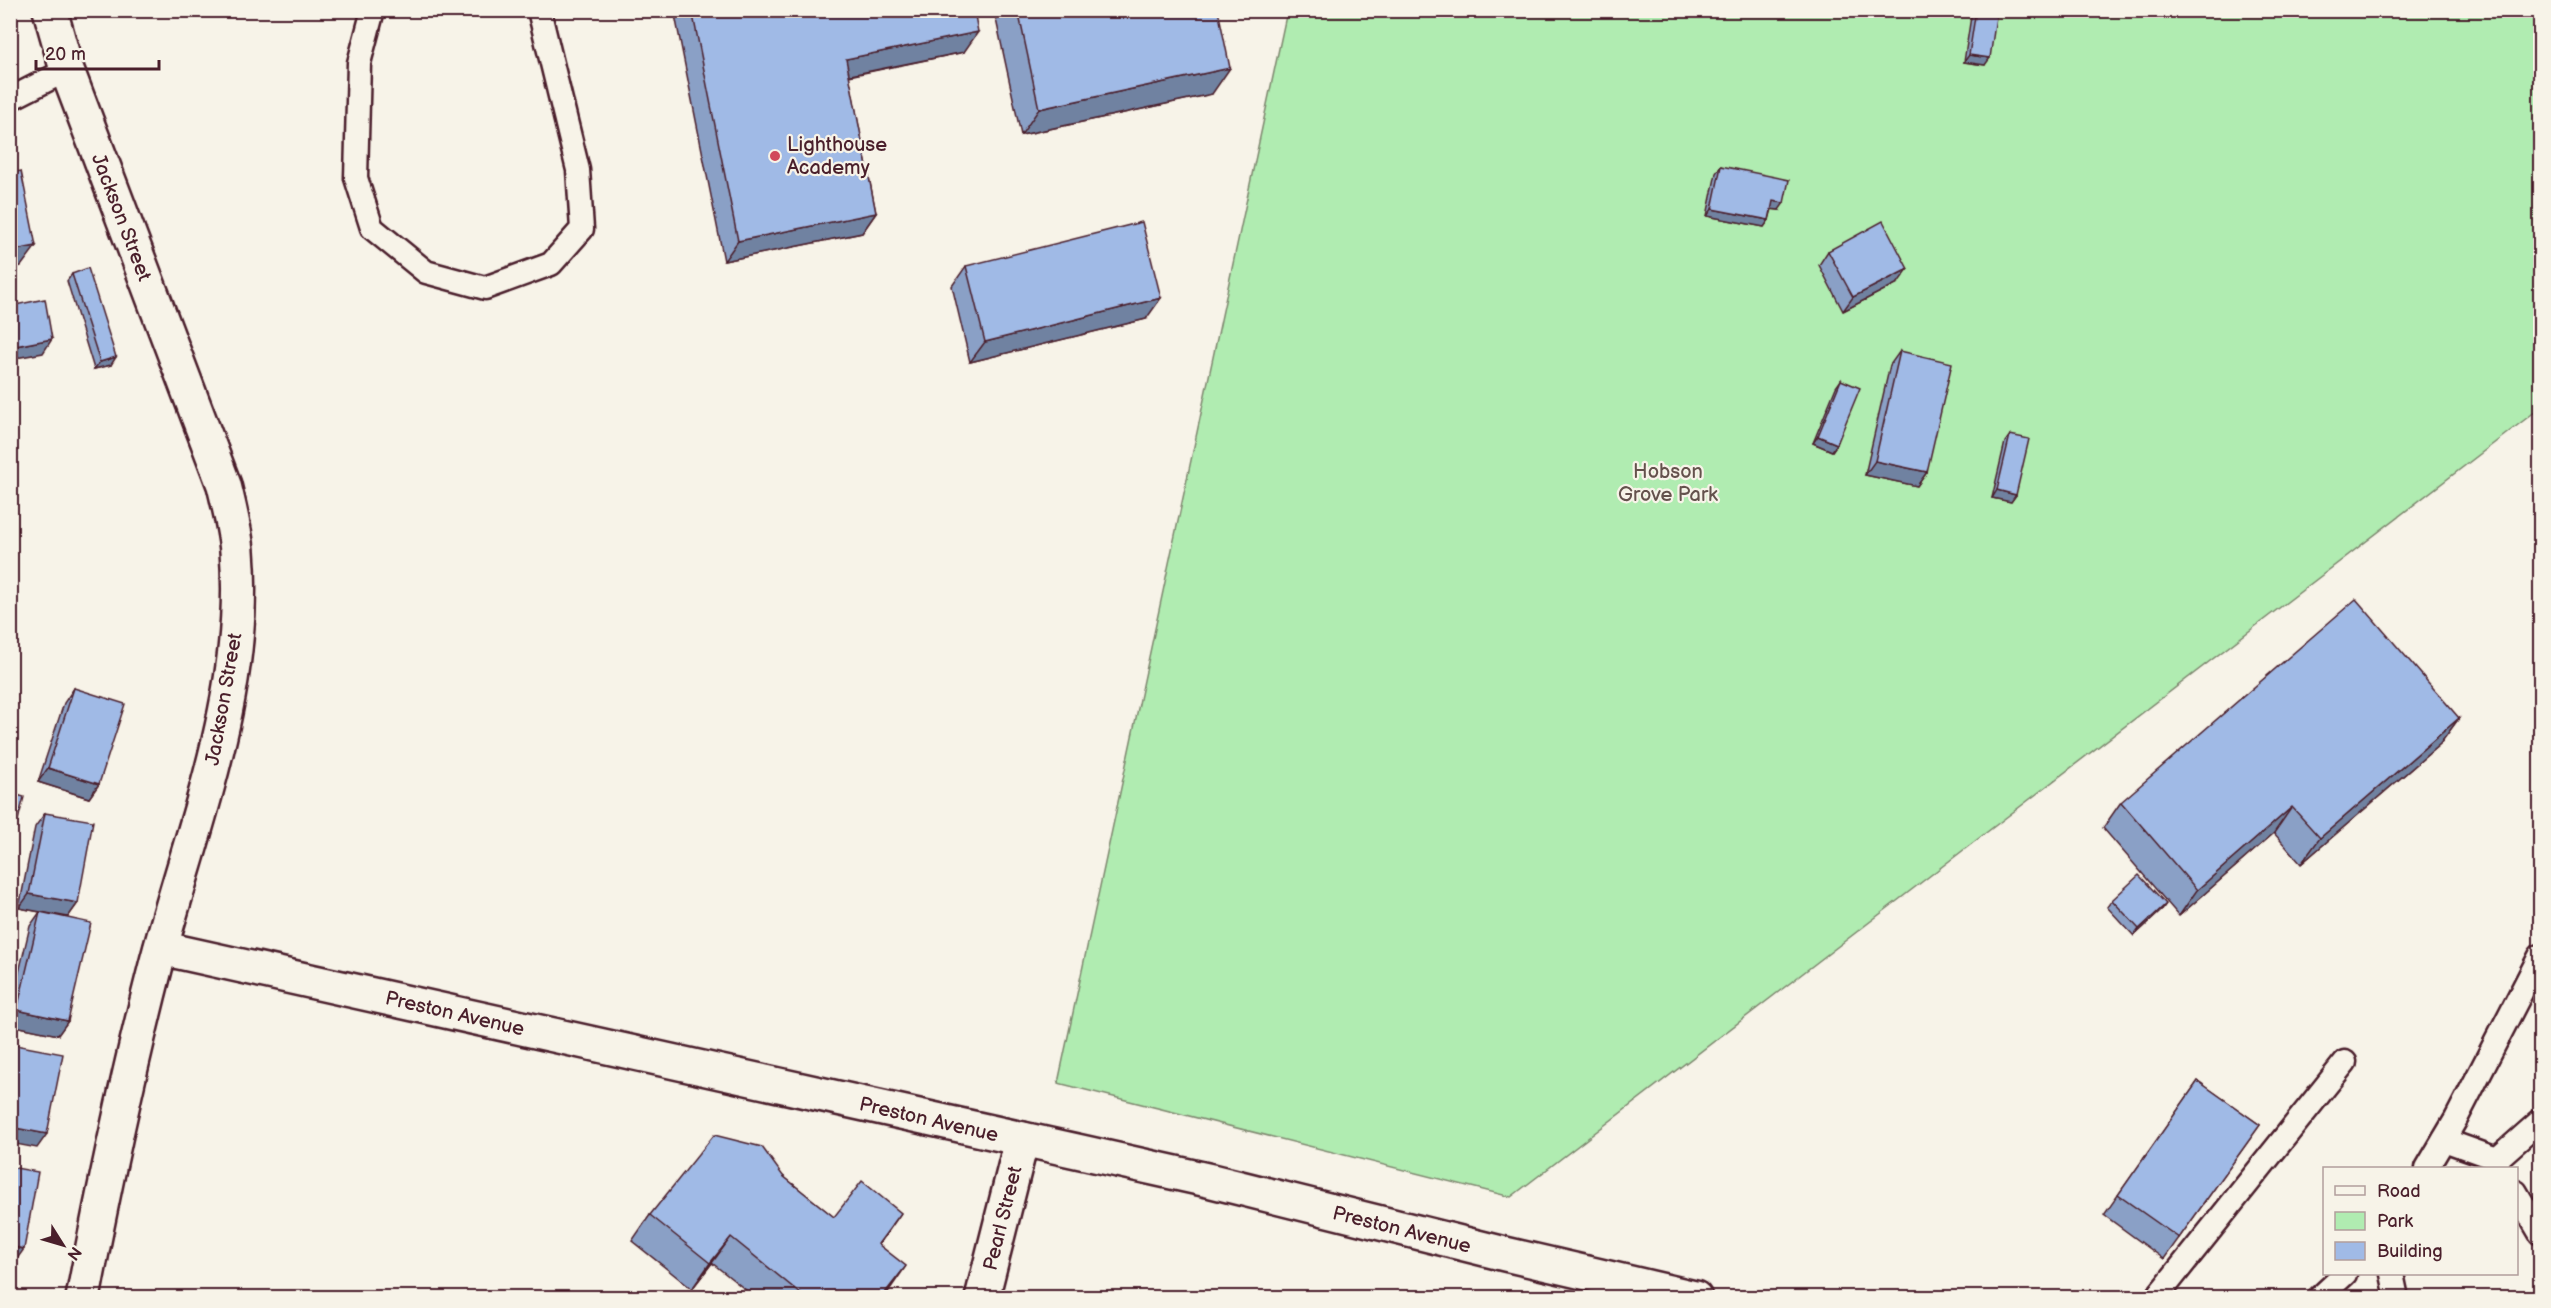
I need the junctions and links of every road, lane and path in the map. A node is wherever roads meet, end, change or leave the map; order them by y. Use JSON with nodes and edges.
{"nodes":[{"id":1,"x":50,"y":10,"type":"edge"},
{"id":2,"x":373,"y":10,"type":"edge"},
{"id":3,"x":539,"y":10,"type":"edge"},
{"id":4,"x":67,"y":70,"type":"junction"},
{"id":5,"x":10,"y":99,"type":"edge"},
{"id":6,"x":161,"y":948,"type":"junction"},
{"id":7,"x":2541,"y":956,"type":"edge"},
{"id":8,"x":2345,"y":1062,"type":"dead end"},
{"id":9,"x":2541,"y":1121,"type":"edge"},
{"id":10,"x":1022,"y":1139,"type":"junction"},
{"id":11,"x":2444,"y":1140,"type":"junction"},
{"id":12,"x":2500,"y":1164,"type":"edge"},
{"id":13,"x":2428,"y":1167,"type":"edge"},
{"id":14,"x":2518,"y":1194,"type":"edge"},
{"id":15,"x":2541,"y":1233,"type":"edge"},
{"id":16,"x":2344,"y":1275,"type":"edge"},
{"id":17,"x":2392,"y":1275,"type":"edge"},
{"id":18,"x":83,"y":1298,"type":"edge"},
{"id":19,"x":982,"y":1298,"type":"edge"},
{"id":20,"x":1695,"y":1298,"type":"edge"},
{"id":21,"x":2156,"y":1298,"type":"edge"},
{"id":22,"x":2319,"y":1298,"type":"edge"},
{"id":23,"x":2397,"y":1298,"type":"edge"}],
"edges":[{"from":1,"to":4,"type":"street","name":"Jackson Street"},
{"from":2,"to":3,"type":"lane"},
{"from":4,"to":5,"type":"lane"},
{"from":4,"to":6,"type":"street","name":"Jackson Street"},
{"from":6,"to":10,"type":"street","name":"Preston Avenue"},
{"from":6,"to":18,"type":"street","name":"Jackson Street"},
{"from":7,"to":11,"type":"lane"},
{"from":8,"to":21,"type":"lane"},
{"from":9,"to":12,"type":"lane"},
{"from":10,"to":19,"type":"street","name":"Pearl Street"},
{"from":10,"to":20,"type":"street","name":"Preston Avenue"},
{"from":11,"to":12,"type":"lane"},
{"from":11,"to":13,"type":"lane"},
{"from":14,"to":15,"type":"lane"},
{"from":16,"to":22,"type":"lane"},
{"from":17,"to":23,"type":"lane"}]}
